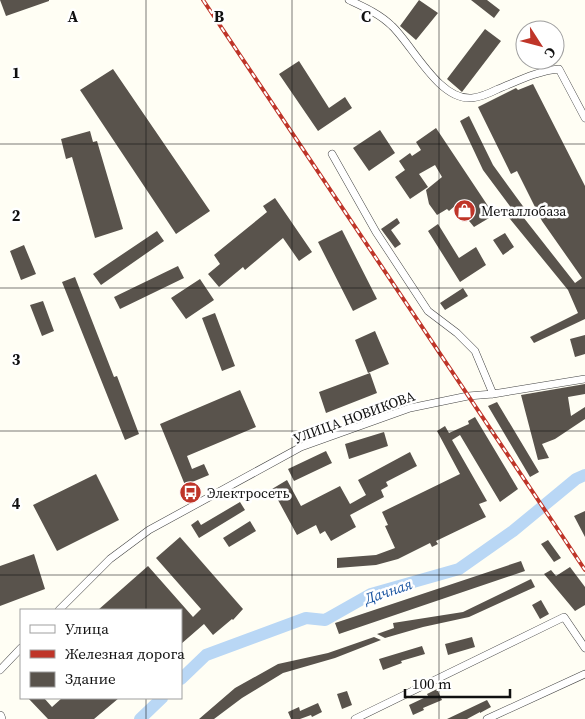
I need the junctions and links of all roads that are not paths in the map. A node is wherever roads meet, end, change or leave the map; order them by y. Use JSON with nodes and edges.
{"nodes":[{"id":1,"x":350,"y":0,"type":"edge"},
{"id":2,"x":585,"y":118,"type":"edge"},
{"id":3,"x":332,"y":154,"type":"dead end"},
{"id":4,"x":585,"y":379,"type":"edge"},
{"id":5,"x":493,"y":394,"type":"junction"},
{"id":6,"x":60,"y":609,"type":"edge"},
{"id":7,"x":585,"y":648,"type":"edge"},
{"id":8,"x":20,"y":649,"type":"edge"},
{"id":9,"x":0,"y":670,"type":"edge"},
{"id":10,"x":585,"y":674,"type":"edge"},
{"id":11,"x":355,"y":719,"type":"edge"},
{"id":12,"x":487,"y":719,"type":"edge"}],
"edges":[{"from":1,"to":2,"type":"street"},
{"from":3,"to":5,"type":"street"},
{"from":4,"to":5,"type":"street","name":"УЛИЦА НОВИКОВА"},
{"from":5,"to":6,"type":"street","name":"УЛИЦА НОВИКОВА"},
{"from":7,"to":11,"type":"street"},
{"from":8,"to":9,"type":"street"},
{"from":10,"to":12,"type":"street"}]}
